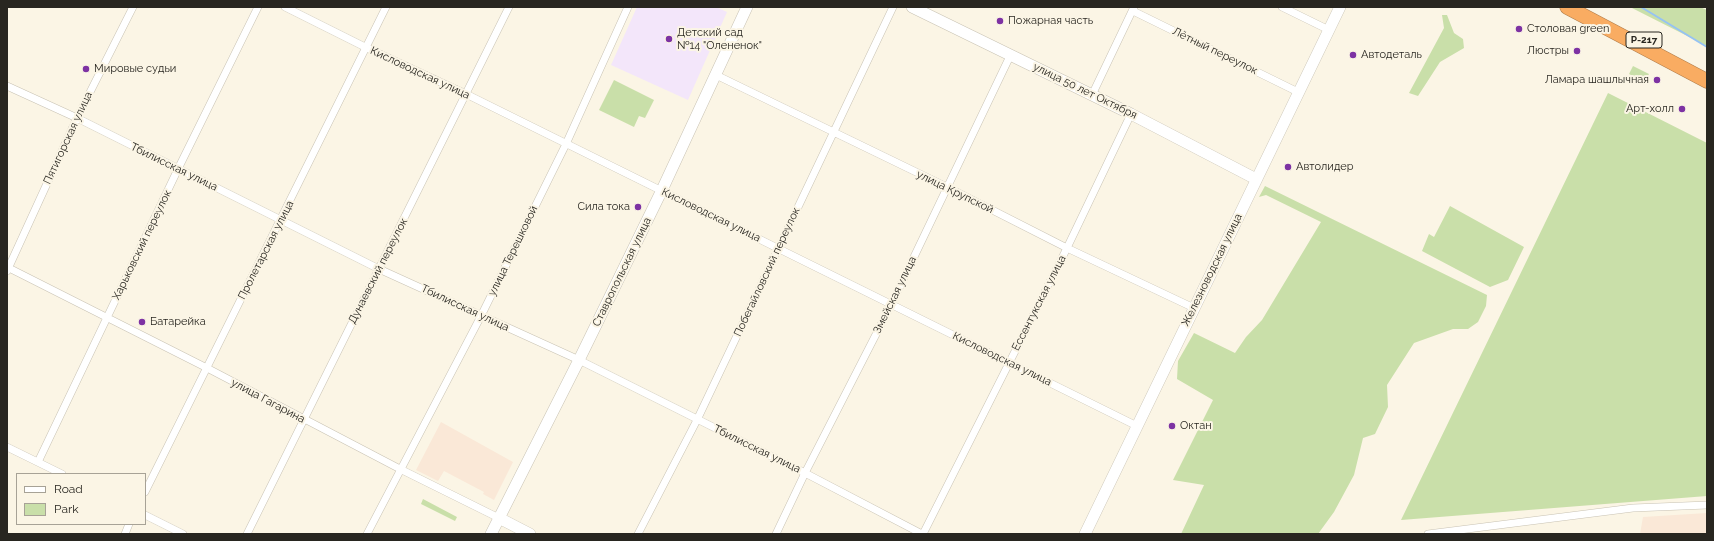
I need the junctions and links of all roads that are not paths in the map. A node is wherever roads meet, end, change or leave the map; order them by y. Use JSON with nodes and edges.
{"nodes":[{"id":1,"x":133,"y":7,"type":"edge"},
{"id":2,"x":258,"y":7,"type":"edge"},
{"id":3,"x":285,"y":7,"type":"edge"},
{"id":4,"x":386,"y":7,"type":"edge"},
{"id":5,"x":509,"y":7,"type":"edge"},
{"id":6,"x":628,"y":7,"type":"edge"},
{"id":7,"x":747,"y":7,"type":"edge"},
{"id":8,"x":893,"y":7,"type":"edge"},
{"id":9,"x":912,"y":7,"type":"edge"},
{"id":10,"x":1282,"y":7,"type":"edge"},
{"id":11,"x":1340,"y":7,"type":"edge"},
{"id":12,"x":1567,"y":7,"type":"edge"},
{"id":13,"x":1581,"y":7,"type":"edge"},
{"id":14,"x":1133,"y":9,"type":"edge"},
{"id":15,"x":1329,"y":30,"type":"junction"},
{"id":16,"x":367,"y":48,"type":"junction"},
{"id":17,"x":1011,"y":54,"type":"junction"},
{"id":18,"x":1707,"y":72,"type":"edge"},
{"id":19,"x":716,"y":75,"type":"junction"},
{"id":20,"x":1707,"y":81,"type":"edge"},
{"id":21,"x":7,"y":86,"type":"edge"},
{"id":22,"x":1298,"y":92,"type":"junction"},
{"id":23,"x":466,"y":94,"type":"junction"},
{"id":24,"x":1092,"y":95,"type":"junction"},
{"id":25,"x":1131,"y":114,"type":"junction"},
{"id":26,"x":77,"y":118,"type":"junction"},
{"id":27,"x":833,"y":132,"type":"junction"},
{"id":28,"x":566,"y":144,"type":"junction"},
{"id":29,"x":178,"y":169,"type":"junction"},
{"id":30,"x":1256,"y":179,"type":"junction"},
{"id":31,"x":947,"y":187,"type":"junction"},
{"id":32,"x":662,"y":190,"type":"junction"},
{"id":33,"x":282,"y":220,"type":"junction"},
{"id":34,"x":1067,"y":248,"type":"junction"},
{"id":35,"x":779,"y":249,"type":"junction"},
{"id":36,"x":8,"y":269,"type":"edge"},
{"id":37,"x":379,"y":269,"type":"junction"},
{"id":38,"x":890,"y":305,"type":"junction"},
{"id":39,"x":1194,"y":308,"type":"junction"},
{"id":40,"x":481,"y":316,"type":"junction"},
{"id":41,"x":107,"y":318,"type":"junction"},
{"id":42,"x":579,"y":360,"type":"junction"},
{"id":43,"x":1009,"y":362,"type":"junction"},
{"id":44,"x":207,"y":368,"type":"junction"},
{"id":45,"x":303,"y":420,"type":"junction"},
{"id":46,"x":697,"y":420,"type":"junction"},
{"id":47,"x":1137,"y":426,"type":"junction"},
{"id":48,"x":7,"y":447,"type":"edge"},
{"id":49,"x":38,"y":462,"type":"junction"},
{"id":50,"x":400,"y":469,"type":"junction"},
{"id":51,"x":60,"y":473,"type":"edge"},
{"id":52,"x":805,"y":473,"type":"junction"},
{"id":53,"x":146,"y":490,"type":"edge"},
{"id":54,"x":1707,"y":505,"type":"edge"},
{"id":55,"x":146,"y":516,"type":"edge"},
{"id":56,"x":499,"y":518,"type":"junction"},
{"id":57,"x":130,"y":525,"type":"edge"},
{"id":58,"x":125,"y":534,"type":"edge"},
{"id":59,"x":183,"y":534,"type":"edge"},
{"id":60,"x":247,"y":534,"type":"edge"},
{"id":61,"x":368,"y":534,"type":"edge"},
{"id":62,"x":491,"y":534,"type":"edge"},
{"id":63,"x":530,"y":534,"type":"edge"},
{"id":64,"x":638,"y":534,"type":"edge"},
{"id":65,"x":776,"y":534,"type":"edge"},
{"id":66,"x":922,"y":534,"type":"edge"},
{"id":67,"x":1084,"y":534,"type":"edge"},
{"id":68,"x":1428,"y":534,"type":"edge"}],
"edges":[{"from":1,"to":26,"type":"street","name":"Пятигорская улица"},
{"from":2,"to":29,"type":"street","name":"Харьковский переулок"},
{"from":3,"to":16,"type":"street","name":"Кисловодская улица"},
{"from":4,"to":16,"type":"street","name":"Пролетарская улица"},
{"from":5,"to":23,"type":"street","name":"Дунаевский переулок"},
{"from":6,"to":28,"type":"street","name":"улица Терешковой"},
{"from":7,"to":19,"type":"main road","name":"Ставропольская улица"},
{"from":8,"to":27,"type":"street","name":"Побегайловский переулок"},
{"from":9,"to":17,"type":"main road","name":"улица 50 лет Октября"},
{"from":10,"to":15,"type":"street"},
{"from":11,"to":15,"type":"main road","name":"Железноводская улица"},
{"from":12,"to":20,"type":"highway","number":"Р-217"},
{"from":13,"to":18,"type":"highway","number":"Р-217"},
{"from":14,"to":22,"type":"street","name":"Лётный переулок"},
{"from":14,"to":24,"type":"street"},
{"from":15,"to":22,"type":"main road","name":"Железноводская улица"},
{"from":16,"to":23,"type":"street","name":"Кисловодская улица"},
{"from":16,"to":33,"type":"street","name":"Пролетарская улица"},
{"from":17,"to":24,"type":"main road","name":"улица 50 лет Октября"},
{"from":17,"to":31,"type":"street","name":"Змейская улица"},
{"from":19,"to":27,"type":"street","name":"улица Крупской"},
{"from":19,"to":32,"type":"main road","name":"Ставропольская улица"},
{"from":21,"to":26,"type":"street","name":"Тбилисская улица"},
{"from":22,"to":30,"type":"main road","name":"Железноводская улица"},
{"from":23,"to":28,"type":"street","name":"Кисловодская улица"},
{"from":23,"to":37,"type":"street","name":"Дунаевский переулок"},
{"from":24,"to":25,"type":"main road","name":"улица 50 лет Октября"},
{"from":25,"to":30,"type":"main road","name":"улица 50 лет Октября"},
{"from":25,"to":34,"type":"street","name":"Ессентукская улица"},
{"from":26,"to":29,"type":"street","name":"Тбилисская улица"},
{"from":26,"to":36,"type":"street","name":"Пятигорская улица"},
{"from":27,"to":31,"type":"street","name":"улица Крупской"},
{"from":27,"to":35,"type":"street","name":"Побегайловский переулок"},
{"from":28,"to":32,"type":"street","name":"Кисловодская улица"},
{"from":28,"to":40,"type":"street","name":"улица Терешковой"},
{"from":29,"to":33,"type":"street","name":"Тбилисская улица"},
{"from":29,"to":41,"type":"street","name":"Харьковский переулок"},
{"from":30,"to":39,"type":"main road","name":"Железноводская улица"},
{"from":31,"to":34,"type":"street","name":"улица Крупской"},
{"from":31,"to":38,"type":"street","name":"Змейская улица"},
{"from":32,"to":35,"type":"street","name":"Кисловодская улица"},
{"from":32,"to":42,"type":"main road","name":"Ставропольская улица"},
{"from":33,"to":37,"type":"street","name":"Тбилисская улица"},
{"from":33,"to":44,"type":"street","name":"Пролетарская улица"},
{"from":34,"to":39,"type":"street","name":"улица Крупской"},
{"from":34,"to":43,"type":"street","name":"Ессентукская улица"},
{"from":35,"to":38,"type":"street","name":"Кисловодская улица"},
{"from":35,"to":46,"type":"street","name":"Побегайловский переулок"},
{"from":36,"to":41,"type":"street","name":"улица Гагарина"},
{"from":37,"to":40,"type":"street","name":"Тбилисская улица"},
{"from":37,"to":45,"type":"street","name":"Дунаевский переулок"},
{"from":38,"to":43,"type":"street","name":"Кисловодская улица"},
{"from":38,"to":52,"type":"street","name":"Змейская улица"},
{"from":39,"to":47,"type":"main road","name":"Железноводская улица"},
{"from":40,"to":42,"type":"street","name":"Тбилисская улица"},
{"from":40,"to":50,"type":"street","name":"улица Терешковой"},
{"from":41,"to":44,"type":"street","name":"улица Гагарина"},
{"from":41,"to":49,"type":"street","name":"Харьковский переулок"},
{"from":42,"to":46,"type":"street","name":"Тбилисская улица"},
{"from":42,"to":56,"type":"main road","name":"Ставропольская улица"},
{"from":43,"to":47,"type":"street","name":"Кисловодская улица"},
{"from":43,"to":66,"type":"street","name":"Ессентукская улица"},
{"from":44,"to":45,"type":"street","name":"улица Гагарина"},
{"from":44,"to":53,"type":"street","name":"Пролетарская улица"},
{"from":45,"to":50,"type":"street","name":"улица Гагарина"},
{"from":45,"to":60,"type":"street","name":"Дунаевский переулок"},
{"from":46,"to":52,"type":"street","name":"Тбилисская улица"},
{"from":46,"to":64,"type":"street","name":"Побегайловский переулок"},
{"from":47,"to":67,"type":"main road","name":"Железноводская улица"},
{"from":48,"to":49,"type":"street"},
{"from":49,"to":51,"type":"street"},
{"from":50,"to":56,"type":"street","name":"улица Гагарина"},
{"from":50,"to":61,"type":"street","name":"улица Терешковой"},
{"from":52,"to":65,"type":"street","name":"Змейская улица"},
{"from":52,"to":66,"type":"street","name":"Тбилисская улица"},
{"from":54,"to":68,"type":"street"},
{"from":55,"to":59,"type":"street"},
{"from":56,"to":62,"type":"main road","name":"Ставропольская улица"},
{"from":56,"to":63,"type":"main road","name":"улица Гагарина"},
{"from":57,"to":58,"type":"street"}]}
